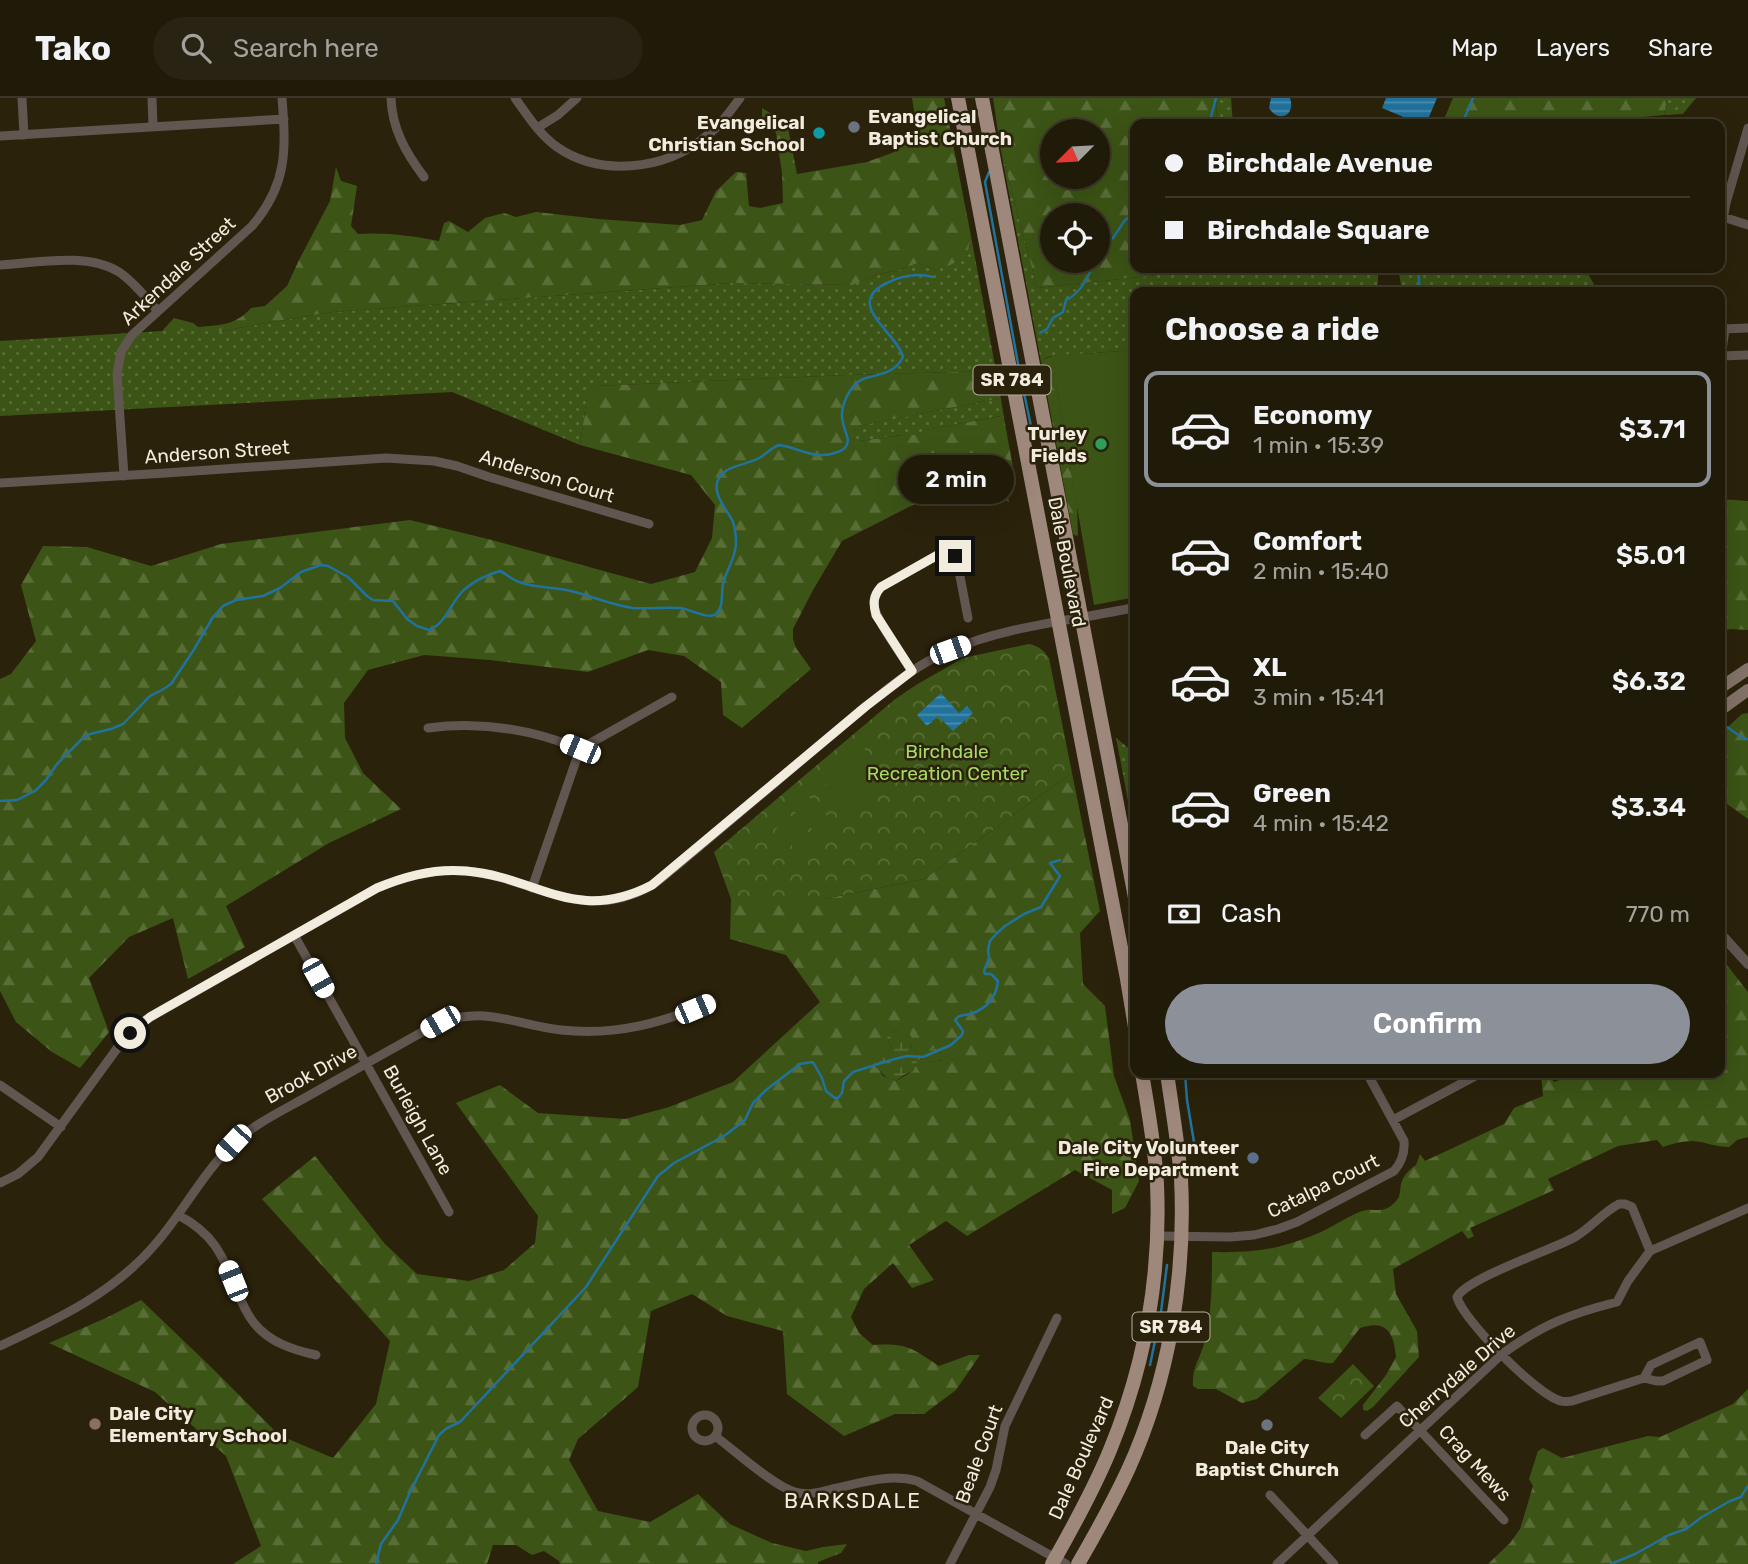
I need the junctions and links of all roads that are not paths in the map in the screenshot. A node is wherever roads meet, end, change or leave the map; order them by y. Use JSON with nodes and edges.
{"nodes":[{"id":1,"x":22,"y":98,"type":"edge"},
{"id":2,"x":152,"y":98,"type":"edge"},
{"id":3,"x":282,"y":98,"type":"edge"},
{"id":4,"x":391,"y":98,"type":"edge"},
{"id":5,"x":515,"y":98,"type":"edge"},
{"id":6,"x":577,"y":98,"type":"edge"},
{"id":7,"x":740,"y":98,"type":"edge"},
{"id":8,"x":958,"y":98,"type":"edge"},
{"id":9,"x":982,"y":98,"type":"edge"},
{"id":10,"x":284,"y":119,"type":"junction"},
{"id":11,"x":153,"y":127,"type":"junction"},
{"id":12,"x":537,"y":128,"type":"junction"},
{"id":13,"x":1748,"y":128,"type":"edge"},
{"id":14,"x":24,"y":135,"type":"junction"},
{"id":15,"x":0,"y":136,"type":"edge"},
{"id":16,"x":424,"y":177,"type":"dead end"},
{"id":17,"x":1725,"y":210,"type":"edge"},
{"id":18,"x":1725,"y":218,"type":"edge"},
{"id":19,"x":1748,"y":225,"type":"edge"},
{"id":20,"x":0,"y":265,"type":"edge"},
{"id":21,"x":158,"y":311,"type":"junction"},
{"id":22,"x":1748,"y":328,"type":"edge"},
{"id":23,"x":1725,"y":329,"type":"edge"},
{"id":24,"x":1748,"y":355,"type":"edge"},
{"id":25,"x":1725,"y":359,"type":"edge"},
{"id":26,"x":436,"y":462,"type":"joint"},
{"id":27,"x":124,"y":476,"type":"junction"},
{"id":28,"x":0,"y":483,"type":"edge"},
{"id":29,"x":649,"y":524,"type":"dead end"},
{"id":30,"x":1130,"y":608,"type":"edge"},
{"id":31,"x":968,"y":618,"type":"dead end"},
{"id":32,"x":1081,"y":618,"type":"junction"},
{"id":33,"x":1059,"y":621,"type":"junction"},
{"id":34,"x":1748,"y":668,"type":"edge"},
{"id":35,"x":912,"y":671,"type":"junction"},
{"id":36,"x":1725,"y":684,"type":"edge"},
{"id":37,"x":1748,"y":690,"type":"edge"},
{"id":38,"x":672,"y":697,"type":"dead end"},
{"id":39,"x":1725,"y":706,"type":"edge"},
{"id":40,"x":428,"y":729,"type":"dead end"},
{"id":41,"x":580,"y":749,"type":"junction"},
{"id":42,"x":1130,"y":872,"type":"edge"},
{"id":43,"x":532,"y":888,"type":"junction"},
{"id":44,"x":294,"y":934,"type":"junction"},
{"id":45,"x":1725,"y":939,"type":"edge"},
{"id":46,"x":1130,"y":962,"type":"edge"},
{"id":47,"x":1748,"y":964,"type":"edge"},
{"id":48,"x":712,"y":1002,"type":"dead end"},
{"id":49,"x":366,"y":1064,"type":"junction"},
{"id":50,"x":1143,"y":1078,"type":"edge"},
{"id":51,"x":1168,"y":1078,"type":"edge"},
{"id":52,"x":1370,"y":1078,"type":"edge"},
{"id":53,"x":1472,"y":1078,"type":"edge"},
{"id":54,"x":0,"y":1085,"type":"edge"},
{"id":55,"x":1393,"y":1120,"type":"junction"},
{"id":56,"x":61,"y":1127,"type":"junction"},
{"id":57,"x":0,"y":1183,"type":"edge"},
{"id":58,"x":1748,"y":1208,"type":"edge"},
{"id":59,"x":449,"y":1212,"type":"dead end"},
{"id":60,"x":178,"y":1215,"type":"junction"},
{"id":61,"x":1158,"y":1236,"type":"junction"},
{"id":62,"x":1182,"y":1236,"type":"junction"},
{"id":63,"x":1650,"y":1251,"type":"junction"},
{"id":64,"x":1057,"y":1318,"type":"dead end"},
{"id":65,"x":0,"y":1346,"type":"edge"},
{"id":66,"x":1502,"y":1354,"type":"junction"},
{"id":67,"x":316,"y":1355,"type":"dead end"},
{"id":68,"x":1644,"y":1378,"type":"junction"},
{"id":69,"x":1421,"y":1430,"type":"junction"},
{"id":70,"x":1365,"y":1435,"type":"dead end"},
{"id":71,"x":715,"y":1436,"type":"dead end"},
{"id":72,"x":1270,"y":1495,"type":"dead end"},
{"id":73,"x":976,"y":1513,"type":"junction"},
{"id":74,"x":1504,"y":1520,"type":"dead end"},
{"id":75,"x":1308,"y":1535,"type":"junction"},
{"id":76,"x":1058,"y":1562,"type":"edge"},
{"id":77,"x":950,"y":1564,"type":"edge"},
{"id":78,"x":1078,"y":1564,"type":"edge"},
{"id":79,"x":1277,"y":1564,"type":"edge"},
{"id":80,"x":1334,"y":1564,"type":"edge"}],
"edges":[{"from":1,"to":14,"type":"street"},
{"from":2,"to":11,"type":"street"},
{"from":3,"to":10,"type":"street","name":"Arkendale Street"},
{"from":4,"to":16,"type":"street"},
{"from":5,"to":12,"type":"street"},
{"from":6,"to":12,"type":"street"},
{"from":7,"to":12,"type":"street"},
{"from":8,"to":33,"type":"main road","name":"Dale Boulevard","number":"SR 784"},
{"from":9,"to":32,"type":"main road","name":"Dale Boulevard","number":"SR 784"},
{"from":10,"to":11,"type":"street"},
{"from":10,"to":21,"type":"street","name":"Arkendale Street"},
{"from":11,"to":14,"type":"street"},
{"from":13,"to":17,"type":"street"},
{"from":14,"to":15,"type":"street"},
{"from":18,"to":19,"type":"street"},
{"from":20,"to":21,"type":"street"},
{"from":21,"to":27,"type":"street","name":"Arkendale Street"},
{"from":22,"to":23,"type":"street"},
{"from":24,"to":25,"type":"street"},
{"from":26,"to":27,"type":"street","name":"Anderson Street"},
{"from":26,"to":29,"type":"street","name":"Anderson Court"},
{"from":27,"to":28,"type":"street","name":"Anderson Street"},
{"from":30,"to":32,"type":"street"},
{"from":31,"to":35,"type":"street"},
{"from":32,"to":33,"type":"street"},
{"from":32,"to":42,"type":"main road","name":"Dale Boulevard","number":"SR 784"},
{"from":33,"to":35,"type":"street"},
{"from":33,"to":46,"type":"main road","name":"Dale Boulevard","number":"SR 784"},
{"from":34,"to":36,"type":"main road"},
{"from":35,"to":43,"type":"street"},
{"from":37,"to":39,"type":"main road"},
{"from":38,"to":41,"type":"street"},
{"from":40,"to":41,"type":"street"},
{"from":41,"to":43,"type":"street"},
{"from":43,"to":44,"type":"street"},
{"from":44,"to":49,"type":"street","name":"Burleigh Lane"},
{"from":44,"to":56,"type":"street"},
{"from":45,"to":47,"type":"street"},
{"from":48,"to":49,"type":"street","name":"Brook Drive"},
{"from":49,"to":59,"type":"street","name":"Burleigh Lane"},
{"from":49,"to":60,"type":"street","name":"Brook Drive"},
{"from":50,"to":61,"type":"main road","name":"Dale Boulevard","number":"SR 784"},
{"from":51,"to":62,"type":"main road","number":"SR 784"},
{"from":52,"to":55,"type":"street","name":"Catalpa Court"},
{"from":53,"to":55,"type":"street"},
{"from":54,"to":56,"type":"street"},
{"from":55,"to":62,"type":"street","name":"Catalpa Court"},
{"from":56,"to":57,"type":"street"},
{"from":58,"to":63,"type":"street"},
{"from":60,"to":65,"type":"street","name":"Brook Drive"},
{"from":60,"to":67,"type":"street"},
{"from":61,"to":62,"type":"street","name":"Catalpa Court"},
{"from":61,"to":76,"type":"main road","name":"Dale Boulevard","number":"SR 784"},
{"from":62,"to":78,"type":"main road","number":"SR 784"},
{"from":63,"to":66,"type":"street","name":"Cherrydale Drive"},
{"from":63,"to":66,"type":"street"},
{"from":64,"to":73,"type":"street","name":"Beale Court"},
{"from":66,"to":68,"type":"street"},
{"from":66,"to":69,"type":"street","name":"Cherrydale Drive"},
{"from":68,"to":68,"type":"street"},
{"from":69,"to":70,"type":"street","name":"Crag Mews"},
{"from":69,"to":74,"type":"street","name":"Crag Mews"},
{"from":69,"to":75,"type":"street","name":"Cherrydale Drive"},
{"from":71,"to":73,"type":"street"},
{"from":72,"to":75,"type":"street"},
{"from":73,"to":76,"type":"street"},
{"from":73,"to":77,"type":"street","name":"Beale Court"},
{"from":75,"to":79,"type":"street","name":"Cherrydale Drive"},
{"from":75,"to":80,"type":"street"}]}
